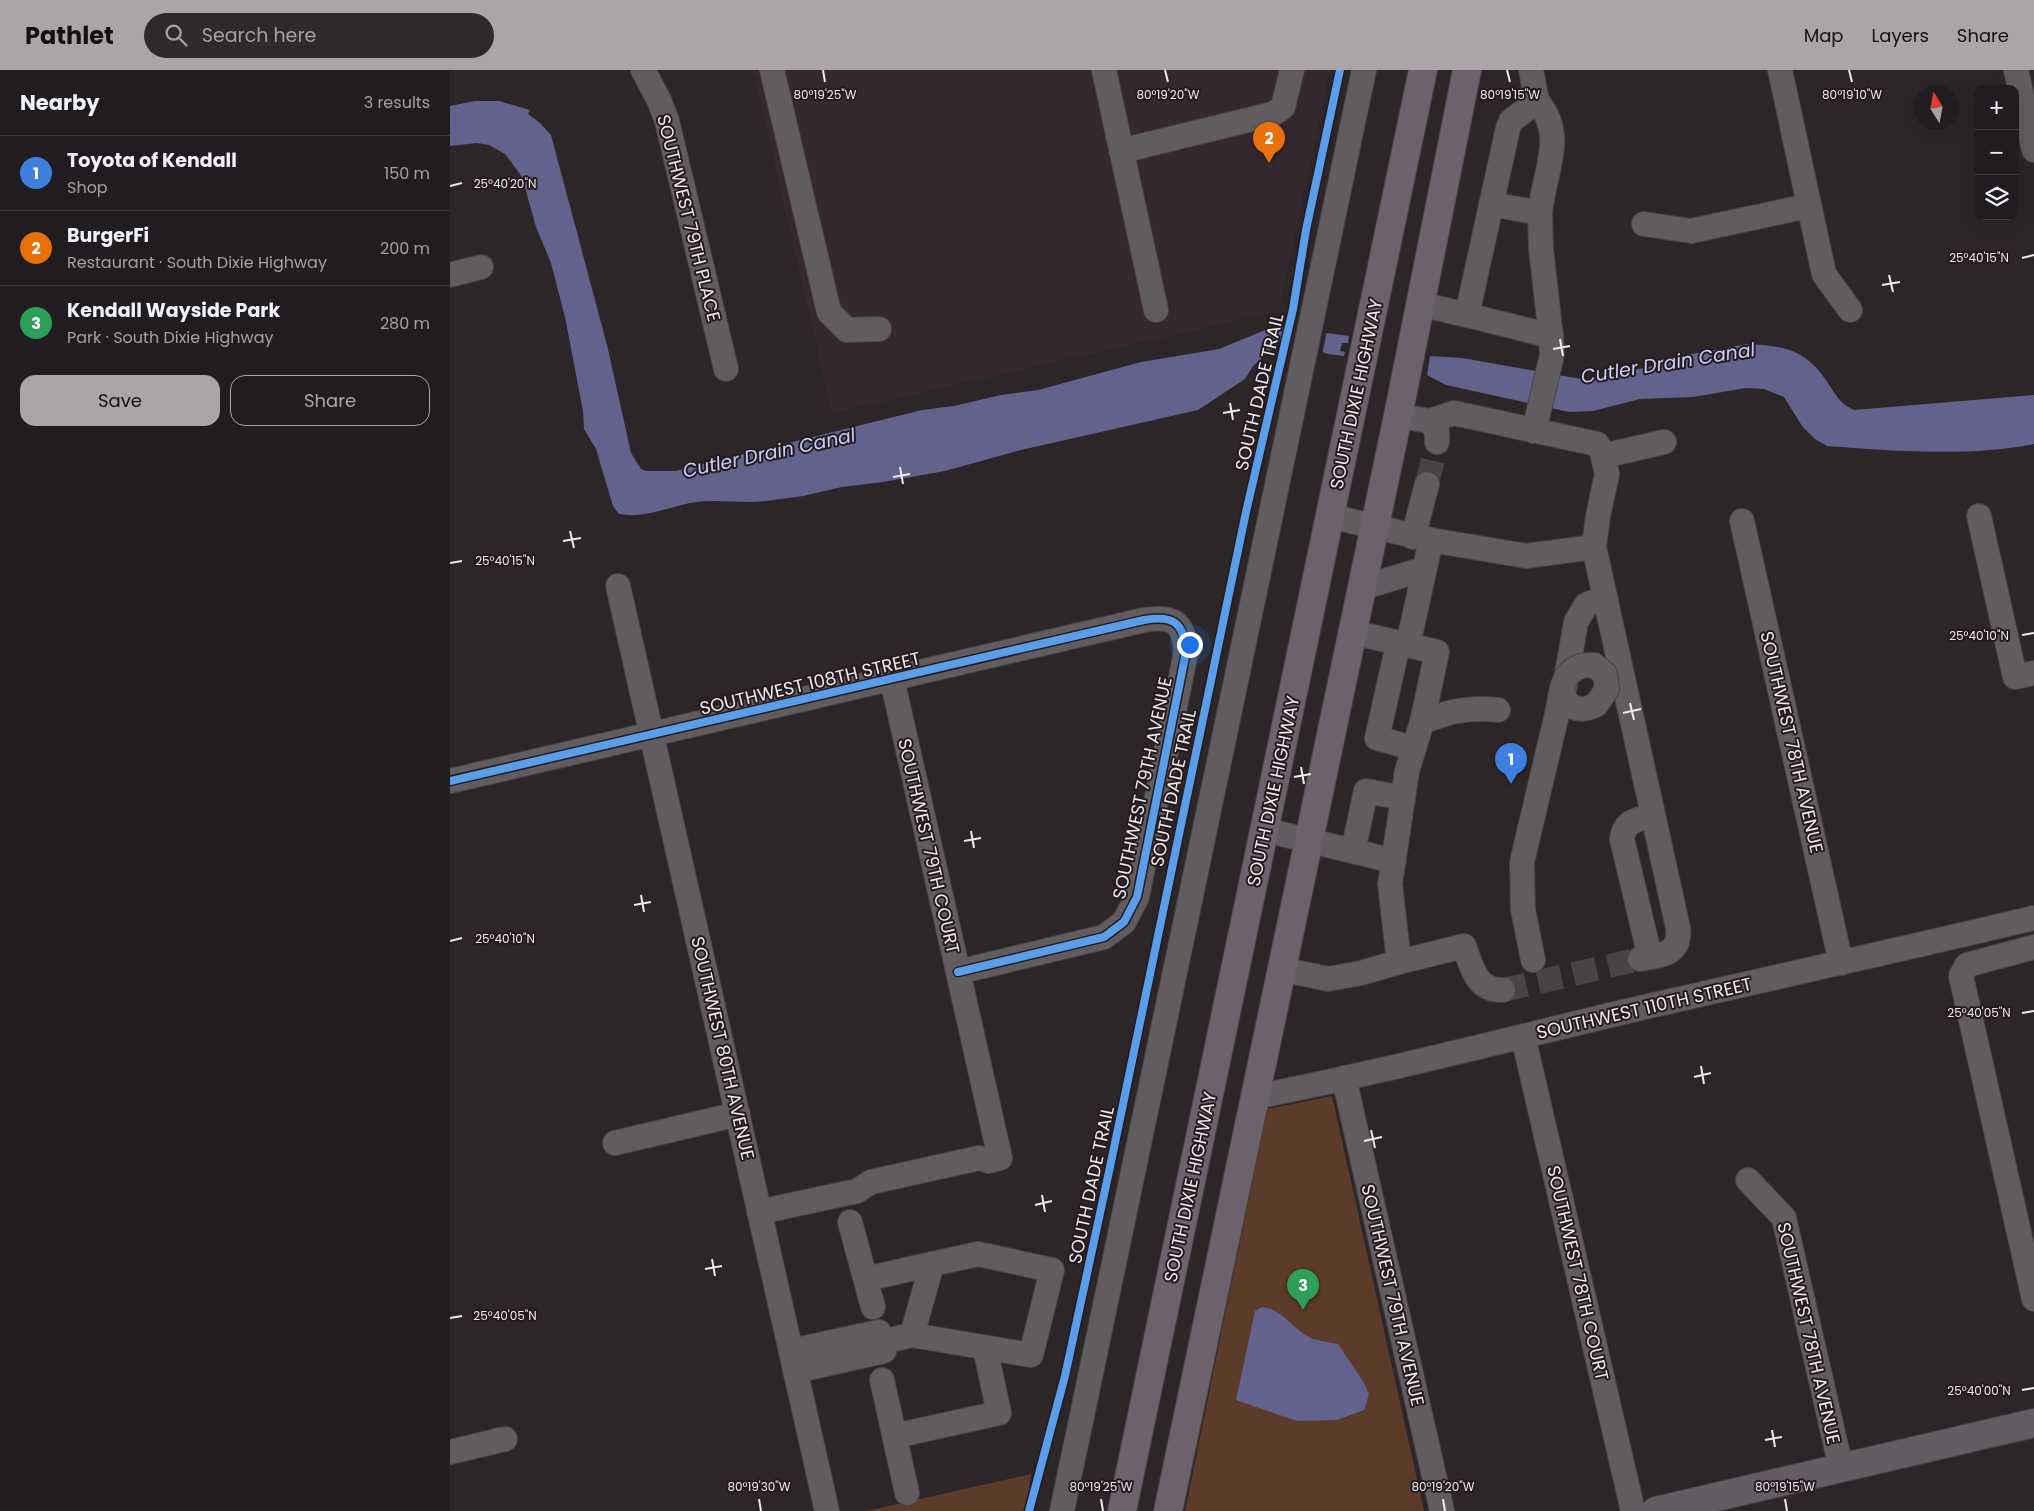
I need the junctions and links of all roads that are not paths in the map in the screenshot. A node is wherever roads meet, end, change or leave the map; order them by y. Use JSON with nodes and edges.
{"nodes":[{"id":1,"x":643,"y":70,"type":"edge"},
{"id":2,"x":772,"y":70,"type":"edge"},
{"id":3,"x":1104,"y":70,"type":"edge"},
{"id":4,"x":1292,"y":70,"type":"edge"},
{"id":5,"x":1364,"y":70,"type":"edge"},
{"id":6,"x":1423,"y":70,"type":"edge"},
{"id":7,"x":1467,"y":70,"type":"edge"},
{"id":8,"x":1780,"y":70,"type":"edge"},
{"id":9,"x":2016,"y":70,"type":"edge"},
{"id":10,"x":1534,"y":85,"type":"edge"},
{"id":11,"x":2034,"y":150,"type":"edge"},
{"id":12,"x":1121,"y":151,"type":"junction"},
{"id":13,"x":1491,"y":204,"type":"junction"},
{"id":14,"x":1808,"y":206,"type":"junction"},
{"id":15,"x":1540,"y":213,"type":"junction"},
{"id":16,"x":1644,"y":224,"type":"dead end"},
{"id":17,"x":482,"y":268,"type":"dead end"},
{"id":18,"x":450,"y":275,"type":"edge"},
{"id":19,"x":1420,"y":304,"type":"junction"},
{"id":20,"x":1156,"y":310,"type":"dead end"},
{"id":21,"x":1850,"y":310,"type":"dead end"},
{"id":22,"x":1467,"y":315,"type":"junction"},
{"id":23,"x":879,"y":330,"type":"dead end"},
{"id":24,"x":1551,"y":336,"type":"junction"},
{"id":25,"x":726,"y":370,"type":"dead end"},
{"id":26,"x":1398,"y":416,"type":"junction"},
{"id":27,"x":1535,"y":425,"type":"junction"},
{"id":28,"x":1664,"y":442,"type":"dead end"},
{"id":29,"x":1603,"y":456,"type":"junction"},
{"id":30,"x":1426,"y":484,"type":"tunnel mouth"},
{"id":31,"x":1330,"y":516,"type":"junction"},
{"id":32,"x":1979,"y":516,"type":"dead end"},
{"id":33,"x":1742,"y":521,"type":"dead end"},
{"id":34,"x":1374,"y":527,"type":"junction"},
{"id":35,"x":1422,"y":538,"type":"junction"},
{"id":36,"x":1594,"y":547,"type":"junction"},
{"id":37,"x":1424,"y":569,"type":"junction"},
{"id":38,"x":618,"y":586,"type":"dead end"},
{"id":39,"x":1361,"y":588,"type":"junction"},
{"id":40,"x":1600,"y":599,"type":"junction"},
{"id":41,"x":1177,"y":623,"type":"joint"},
{"id":42,"x":1352,"y":632,"type":"junction"},
{"id":43,"x":1402,"y":652,"type":"junction"},
{"id":44,"x":2024,"y":675,"type":"edge"},
{"id":45,"x":892,"y":679,"type":"junction"},
{"id":46,"x":1498,"y":710,"type":"dead end"},
{"id":47,"x":1422,"y":722,"type":"junction"},
{"id":48,"x":652,"y":736,"type":"junction"},
{"id":49,"x":1412,"y":748,"type":"junction"},
{"id":50,"x":450,"y":781,"type":"edge"},
{"id":51,"x":1403,"y":798,"type":"junction"},
{"id":52,"x":1653,"y":816,"type":"junction"},
{"id":53,"x":1265,"y":830,"type":"junction"},
{"id":54,"x":1356,"y":837,"type":"dead end"},
{"id":55,"x":1308,"y":842,"type":"junction"},
{"id":56,"x":1394,"y":860,"type":"junction"},
{"id":57,"x":2034,"y":918,"type":"edge"},
{"id":58,"x":1999,"y":927,"type":"junction"},
{"id":59,"x":2034,"y":946,"type":"edge"},
{"id":60,"x":2000,"y":956,"type":"junction"},
{"id":61,"x":1533,"y":960,"type":"dead end"},
{"id":62,"x":1399,"y":962,"type":"junction"},
{"id":63,"x":1841,"y":963,"type":"junction"},
{"id":64,"x":1281,"y":969,"type":"junction"},
{"id":65,"x":958,"y":972,"type":"junction"},
{"id":66,"x":1504,"y":990,"type":"tunnel mouth"},
{"id":67,"x":1523,"y":1036,"type":"junction"},
{"id":68,"x":1344,"y":1078,"type":"junction"},
{"id":69,"x":1255,"y":1097,"type":"junction"},
{"id":70,"x":1207,"y":1106,"type":"junction"},
{"id":71,"x":738,"y":1114,"type":"junction"},
{"id":72,"x":615,"y":1143,"type":"dead end"},
{"id":73,"x":1748,"y":1180,"type":"dead end"},
{"id":74,"x":759,"y":1212,"type":"junction"},
{"id":75,"x":850,"y":1222,"type":"dead end"},
{"id":76,"x":932,"y":1264,"type":"junction"},
{"id":77,"x":866,"y":1279,"type":"junction"},
{"id":78,"x":2034,"y":1298,"type":"edge"},
{"id":79,"x":873,"y":1307,"type":"dead end"},
{"id":80,"x":912,"y":1335,"type":"junction"},
{"id":81,"x":985,"y":1348,"type":"junction"},
{"id":82,"x":793,"y":1361,"type":"junction"},
{"id":83,"x":882,"y":1380,"type":"dead end"},
{"id":84,"x":2034,"y":1423,"type":"edge"},
{"id":85,"x":895,"y":1436,"type":"junction"},
{"id":86,"x":505,"y":1439,"type":"dead end"},
{"id":87,"x":450,"y":1452,"type":"edge"},
{"id":88,"x":1841,"y":1468,"type":"junction"},
{"id":89,"x":907,"y":1493,"type":"dead end"},
{"id":90,"x":827,"y":1511,"type":"edge"},
{"id":91,"x":1062,"y":1511,"type":"edge"},
{"id":92,"x":1122,"y":1511,"type":"edge"},
{"id":93,"x":1168,"y":1511,"type":"edge"},
{"id":94,"x":1442,"y":1511,"type":"edge"},
{"id":95,"x":1634,"y":1511,"type":"edge"},
{"id":96,"x":1656,"y":1511,"type":"edge"}],
"edges":[{"from":1,"to":25,"type":"street","name":"SOUTHWEST 79TH PLACE"},
{"from":2,"to":23,"type":"street"},
{"from":3,"to":12,"type":"street"},
{"from":4,"to":12,"type":"street"},
{"from":5,"to":91,"type":"street"},
{"from":6,"to":31,"type":"highway","name":"SOUTH DIXIE HIGHWAY"},
{"from":7,"to":19,"type":"highway"},
{"from":8,"to":14,"type":"street"},
{"from":9,"to":11,"type":"street"},
{"from":10,"to":13,"type":"street"},
{"from":10,"to":15,"type":"street"},
{"from":12,"to":20,"type":"street"},
{"from":13,"to":15,"type":"street"},
{"from":13,"to":22,"type":"street"},
{"from":14,"to":16,"type":"street"},
{"from":14,"to":21,"type":"street"},
{"from":15,"to":24,"type":"street"},
{"from":17,"to":18,"type":"street"},
{"from":19,"to":22,"type":"street"},
{"from":19,"to":26,"type":"highway"},
{"from":22,"to":24,"type":"street"},
{"from":24,"to":27,"type":"street"},
{"from":26,"to":27,"type":"street"},
{"from":26,"to":34,"type":"highway"},
{"from":27,"to":29,"type":"street"},
{"from":28,"to":29,"type":"street"},
{"from":29,"to":36,"type":"street"},
{"from":30,"to":35,"type":"street"},
{"from":31,"to":34,"type":"street"},
{"from":31,"to":53,"type":"highway","name":"SOUTH DIXIE HIGHWAY"},
{"from":32,"to":44,"type":"street"},
{"from":33,"to":63,"type":"street","name":"SOUTHWEST 78TH AVENUE"},
{"from":34,"to":35,"type":"street"},
{"from":34,"to":39,"type":"highway"},
{"from":35,"to":36,"type":"street"},
{"from":35,"to":37,"type":"street"},
{"from":36,"to":40,"type":"street"},
{"from":37,"to":39,"type":"street"},
{"from":37,"to":43,"type":"street"},
{"from":38,"to":48,"type":"street","name":"SOUTHWEST 80TH AVENUE"},
{"from":39,"to":42,"type":"highway"},
{"from":40,"to":52,"type":"street"},
{"from":40,"to":61,"type":"street"},
{"from":41,"to":45,"type":"street","name":"SOUTHWEST 108TH STREET"},
{"from":41,"to":65,"type":"street","name":"SOUTHWEST 79TH AVENUE"},
{"from":42,"to":43,"type":"street"},
{"from":42,"to":55,"type":"highway"},
{"from":43,"to":47,"type":"street"},
{"from":43,"to":49,"type":"street"},
{"from":45,"to":48,"type":"street","name":"SOUTHWEST 108TH STREET"},
{"from":45,"to":65,"type":"street","name":"SOUTHWEST 79TH COURT"},
{"from":46,"to":47,"type":"street"},
{"from":47,"to":49,"type":"street"},
{"from":48,"to":50,"type":"street","name":"SOUTHWEST 108TH STREET"},
{"from":48,"to":71,"type":"street","name":"SOUTHWEST 80TH AVENUE"},
{"from":49,"to":51,"type":"street"},
{"from":51,"to":54,"type":"street"},
{"from":51,"to":56,"type":"street"},
{"from":52,"to":52,"type":"street"},
{"from":53,"to":55,"type":"street"},
{"from":53,"to":70,"type":"highway","name":"SOUTH DIXIE HIGHWAY"},
{"from":55,"to":56,"type":"street"},
{"from":55,"to":64,"type":"highway"},
{"from":56,"to":62,"type":"street"},
{"from":57,"to":58,"type":"street","name":"SOUTHWEST 110TH STREET"},
{"from":58,"to":60,"type":"street"},
{"from":58,"to":63,"type":"street","name":"SOUTHWEST 110TH STREET"},
{"from":59,"to":60,"type":"street"},
{"from":60,"to":78,"type":"street"},
{"from":62,"to":64,"type":"street"},
{"from":62,"to":66,"type":"street"},
{"from":63,"to":67,"type":"street","name":"SOUTHWEST 110TH STREET"},
{"from":64,"to":69,"type":"highway"},
{"from":65,"to":74,"type":"street","name":"SOUTHWEST 79TH COURT"},
{"from":67,"to":68,"type":"street","name":"SOUTHWEST 110TH STREET"},
{"from":67,"to":95,"type":"street","name":"SOUTHWEST 78TH COURT"},
{"from":68,"to":69,"type":"street","name":"SOUTHWEST 110TH STREET"},
{"from":68,"to":94,"type":"street","name":"SOUTHWEST 79TH AVENUE"},
{"from":69,"to":70,"type":"highway"},
{"from":69,"to":93,"type":"highway"},
{"from":70,"to":92,"type":"highway","name":"SOUTH DIXIE HIGHWAY"},
{"from":71,"to":72,"type":"street"},
{"from":71,"to":74,"type":"street","name":"SOUTHWEST 80TH AVENUE"},
{"from":73,"to":88,"type":"street","name":"SOUTHWEST 78TH AVENUE"},
{"from":74,"to":82,"type":"street","name":"SOUTHWEST 80TH AVENUE"},
{"from":75,"to":77,"type":"street"},
{"from":76,"to":77,"type":"street"},
{"from":76,"to":80,"type":"street"},
{"from":76,"to":81,"type":"street"},
{"from":77,"to":79,"type":"street"},
{"from":80,"to":81,"type":"street"},
{"from":80,"to":82,"type":"street"},
{"from":81,"to":85,"type":"street"},
{"from":82,"to":90,"type":"street","name":"SOUTHWEST 80TH AVENUE"},
{"from":83,"to":85,"type":"street"},
{"from":84,"to":88,"type":"main road"},
{"from":85,"to":89,"type":"street"},
{"from":86,"to":87,"type":"street"},
{"from":88,"to":96,"type":"main road"}]}
